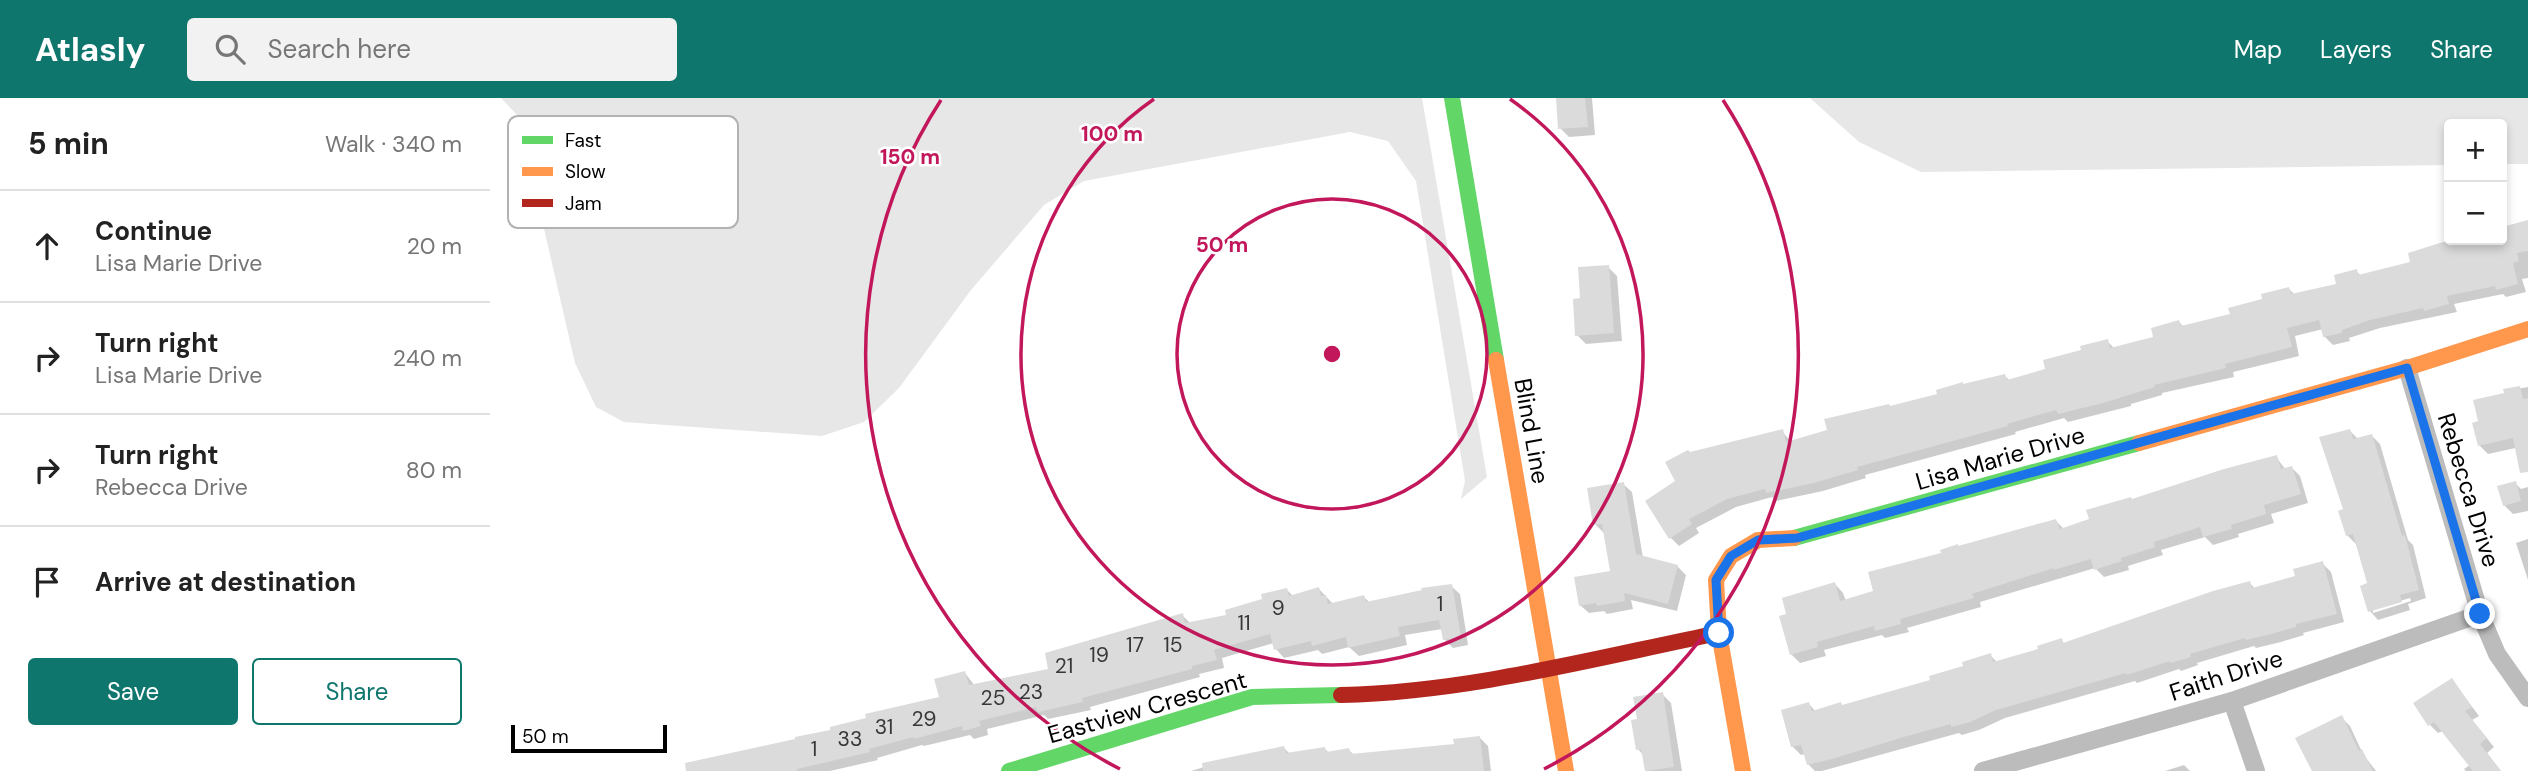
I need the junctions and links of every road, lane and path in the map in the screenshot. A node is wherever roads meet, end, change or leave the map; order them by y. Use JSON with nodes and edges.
{"nodes":[{"id":1,"x":1452,"y":98,"type":"edge"},
{"id":2,"x":2528,"y":328,"type":"edge"},
{"id":3,"x":2407,"y":368,"type":"junction"},
{"id":4,"x":2480,"y":614,"type":"junction"},
{"id":5,"x":1719,"y":633,"type":"junction"},
{"id":6,"x":1549,"y":666,"type":"junction"},
{"id":7,"x":2528,"y":698,"type":"edge"},
{"id":8,"x":2232,"y":701,"type":"junction"},
{"id":9,"x":1009,"y":771,"type":"edge"},
{"id":10,"x":1566,"y":771,"type":"edge"},
{"id":11,"x":1743,"y":771,"type":"edge"},
{"id":12,"x":1983,"y":771,"type":"edge"},
{"id":13,"x":2256,"y":771,"type":"edge"}],
"edges":[{"from":1,"to":6,"type":"street","name":"Blind Line"},
{"from":2,"to":3,"type":"street","name":"Lisa Marie Drive"},
{"from":3,"to":4,"type":"street","name":"Rebecca Drive"},
{"from":3,"to":5,"type":"street","name":"Lisa Marie Drive"},
{"from":4,"to":7,"type":"street","name":"Rebecca Drive"},
{"from":4,"to":8,"type":"street","name":"Faith Drive"},
{"from":5,"to":6,"type":"street"},
{"from":5,"to":11,"type":"street"},
{"from":6,"to":9,"type":"street","name":"Eastview Crescent"},
{"from":6,"to":10,"type":"street","name":"Blind Line"},
{"from":8,"to":12,"type":"street","name":"Faith Drive"},
{"from":8,"to":13,"type":"street"}]}
